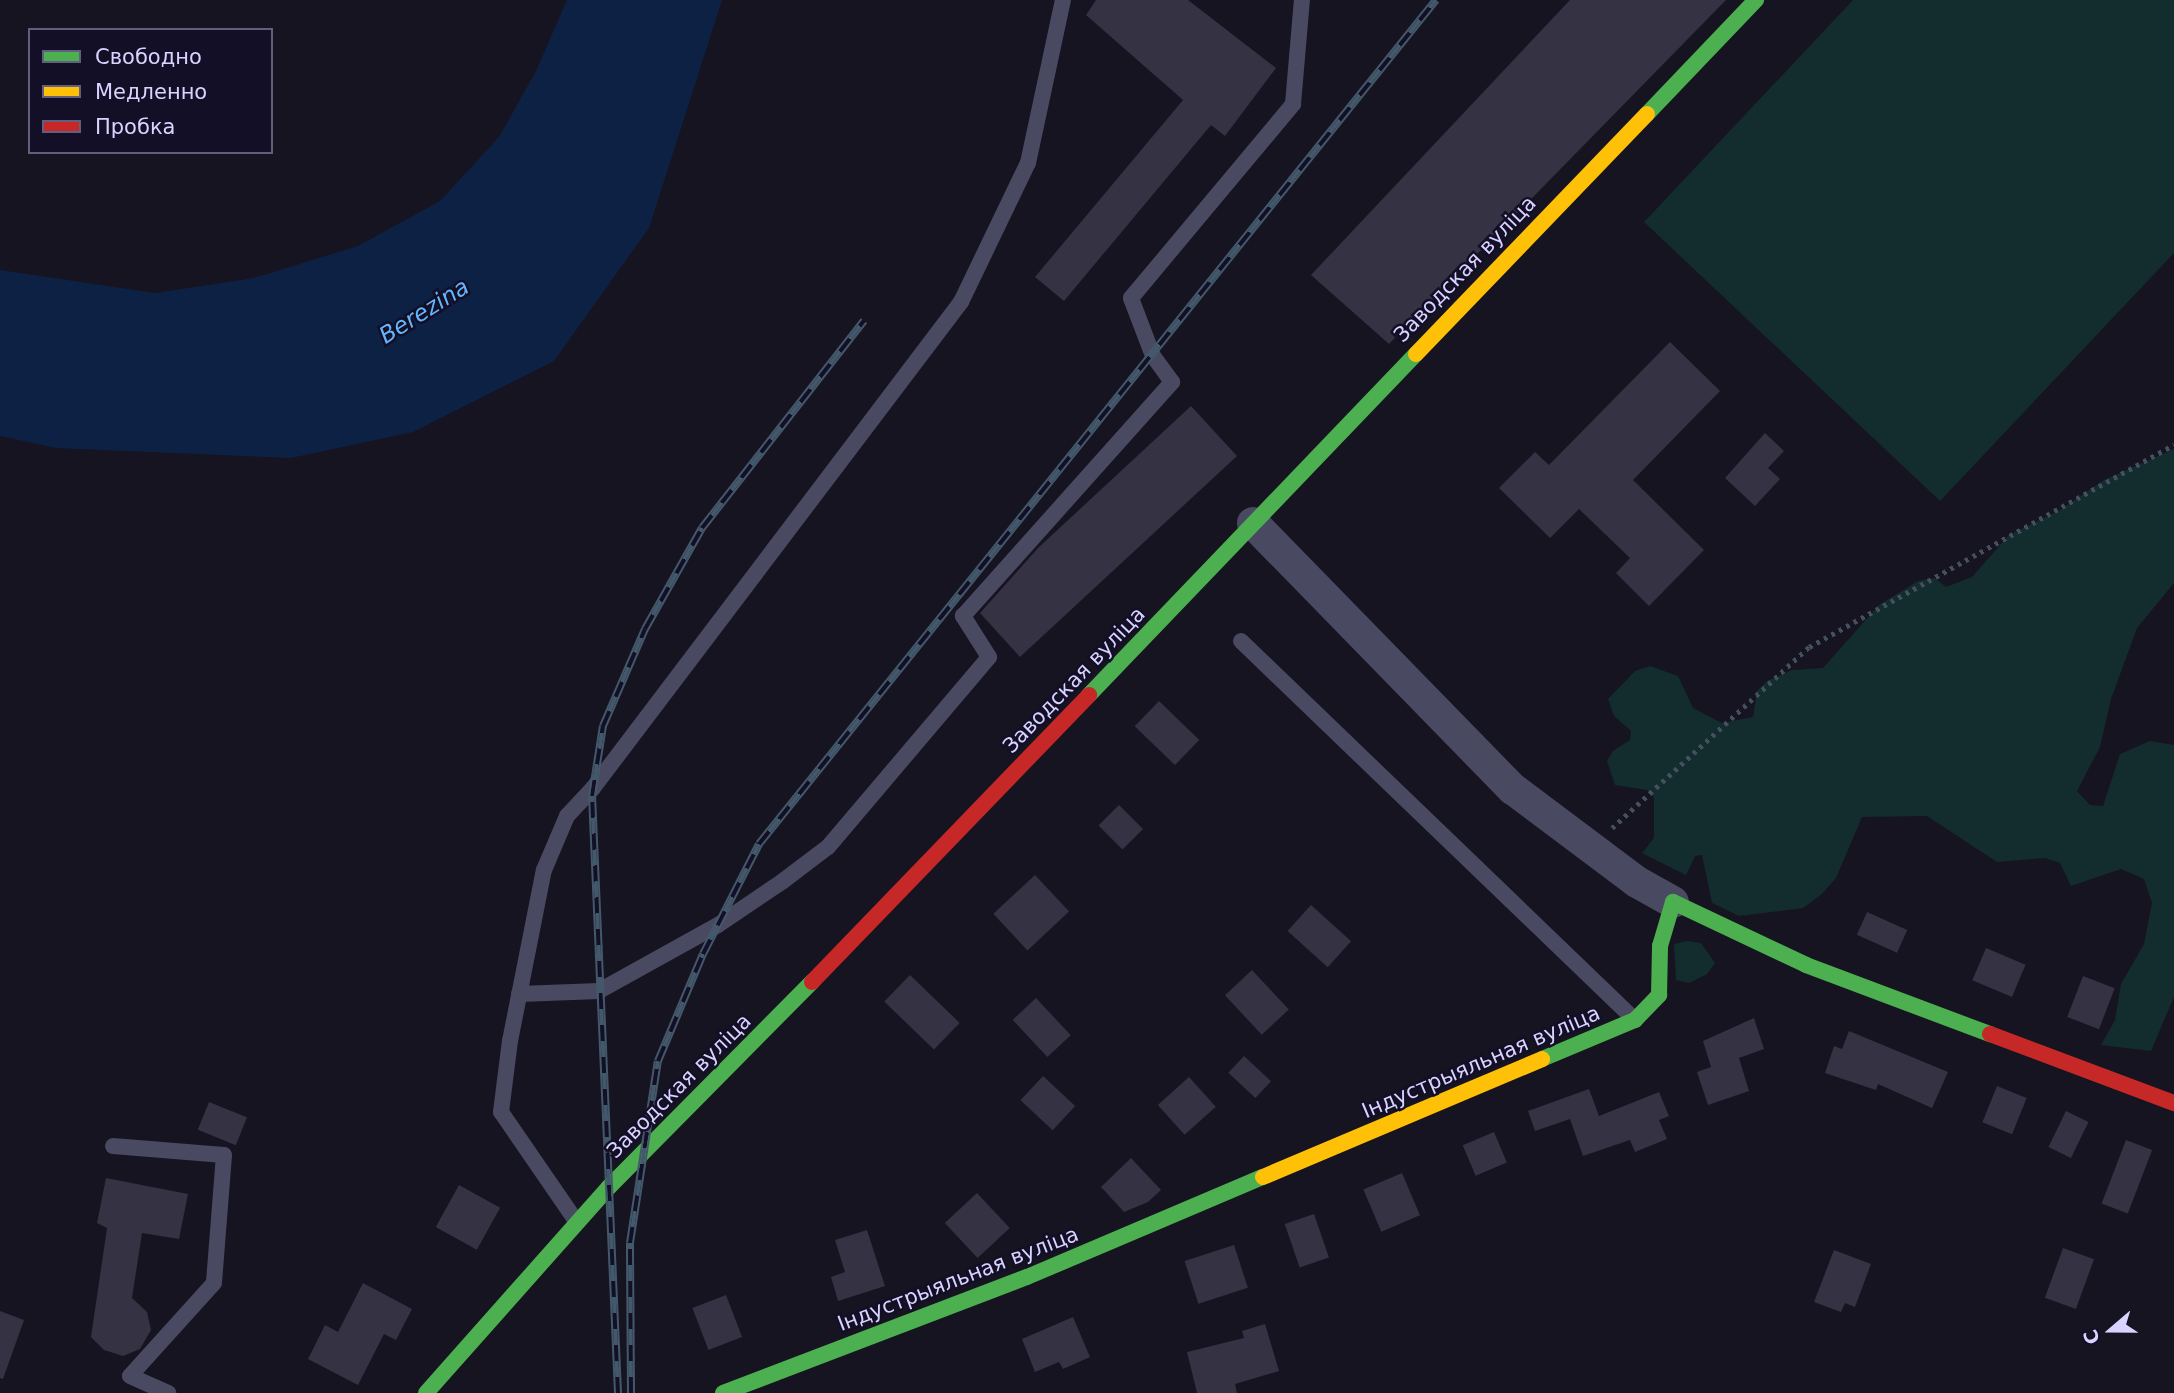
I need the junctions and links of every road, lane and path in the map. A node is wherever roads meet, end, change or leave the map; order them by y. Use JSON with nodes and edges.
{"nodes":[{"id":1,"x":1063,"y":0,"type":"edge"},
{"id":2,"x":1302,"y":0,"type":"edge"},
{"id":3,"x":1756,"y":0,"type":"edge"},
{"id":4,"x":2174,"y":445,"type":"edge"},
{"id":5,"x":1252,"y":523,"type":"junction"},
{"id":6,"x":1241,"y":641,"type":"dead end"},
{"id":7,"x":1590,"y":847,"type":"junction"},
{"id":8,"x":1673,"y":902,"type":"junction"},
{"id":9,"x":519,"y":994,"type":"junction"},
{"id":10,"x":1635,"y":1020,"type":"junction"},
{"id":11,"x":2174,"y":1103,"type":"edge"},
{"id":12,"x":113,"y":1146,"type":"dead end"},
{"id":13,"x":576,"y":1221,"type":"junction"},
{"id":14,"x":168,"y":1393,"type":"edge"},
{"id":15,"x":426,"y":1393,"type":"edge"},
{"id":16,"x":723,"y":1393,"type":"edge"}],
"edges":[{"from":1,"to":9,"type":"lane"},
{"from":2,"to":9,"type":"lane"},
{"from":3,"to":5,"type":"main road","name":"Заводская вуліца"},
{"from":4,"to":7,"type":"path"},
{"from":5,"to":7,"type":"street"},
{"from":5,"to":13,"type":"main road","name":"Заводская вуліца"},
{"from":6,"to":10,"type":"lane"},
{"from":7,"to":8,"type":"street"},
{"from":8,"to":10,"type":"main road","name":"Індустрыяльная вуліца"},
{"from":8,"to":11,"type":"main road"},
{"from":9,"to":13,"type":"lane"},
{"from":10,"to":16,"type":"main road","name":"Індустрыяльная вуліца"},
{"from":12,"to":14,"type":"lane"},
{"from":13,"to":15,"type":"main road","name":"Заводская вуліца"}]}
